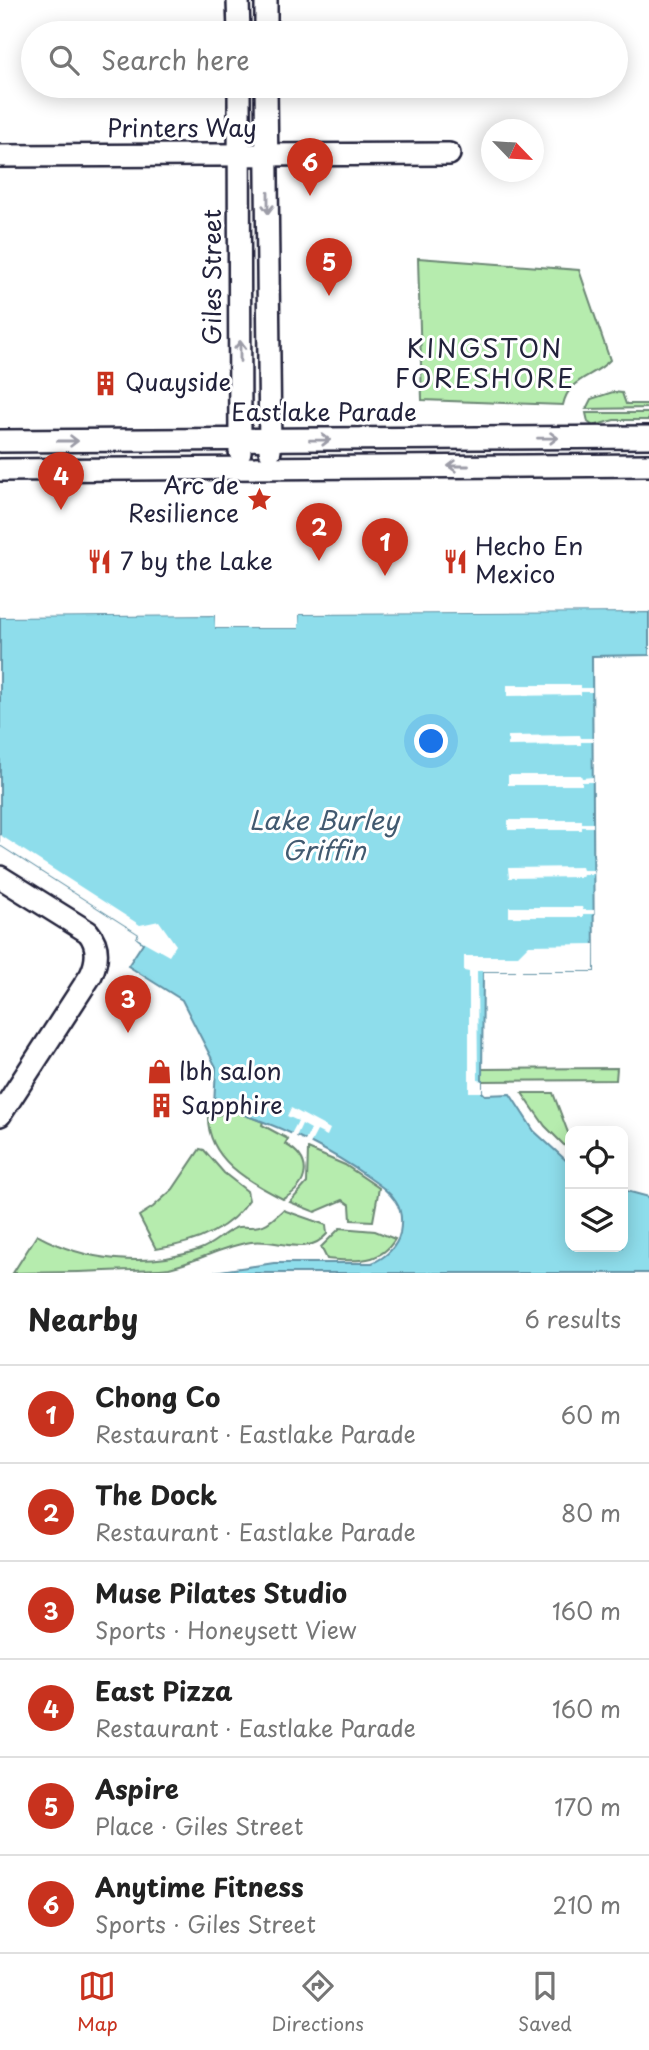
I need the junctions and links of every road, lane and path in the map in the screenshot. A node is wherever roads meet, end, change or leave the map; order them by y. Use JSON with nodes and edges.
{"nodes":[{"id":1,"x":239,"y":0,"type":"edge"},
{"id":2,"x":265,"y":0,"type":"edge"},
{"id":3,"x":239,"y":21,"type":"edge"},
{"id":4,"x":266,"y":21,"type":"edge"},
{"id":5,"x":239,"y":98,"type":"edge"},
{"id":6,"x":266,"y":98,"type":"edge"},
{"id":7,"x":449,"y":154,"type":"dead end"},
{"id":8,"x":239,"y":155,"type":"junction"},
{"id":9,"x":268,"y":155,"type":"junction"},
{"id":10,"x":0,"y":156,"type":"edge"},
{"id":11,"x":649,"y":437,"type":"edge"},
{"id":12,"x":240,"y":439,"type":"junction"},
{"id":13,"x":270,"y":439,"type":"junction"},
{"id":14,"x":0,"y":441,"type":"edge"},
{"id":15,"x":649,"y":465,"type":"edge"},
{"id":16,"x":240,"y":468,"type":"junction"},
{"id":17,"x":270,"y":468,"type":"junction"},
{"id":18,"x":0,"y":470,"type":"edge"},
{"id":19,"x":0,"y":877,"type":"edge"},
{"id":20,"x":0,"y":1115,"type":"edge"}],
"edges":[{"from":1,"to":3,"type":"street"},
{"from":2,"to":4,"type":"street"},
{"from":5,"to":8,"type":"street","name":"Giles Street"},
{"from":6,"to":9,"type":"street"},
{"from":7,"to":9,"type":"street","name":"Printers Way"},
{"from":8,"to":9,"type":"street","name":"Printers Way"},
{"from":8,"to":10,"type":"street","name":"Printers Way"},
{"from":12,"to":8,"type":"street","name":"Giles Street","one_way":true},
{"from":9,"to":13,"type":"street","one_way":true},
{"from":13,"to":11,"type":"street","name":"Eastlake Parade","one_way":true},
{"from":12,"to":13,"type":"street","name":"Eastlake Parade"},
{"from":14,"to":12,"type":"street","name":"Eastlake Parade","one_way":true},
{"from":12,"to":16,"type":"street","name":"Giles Street"},
{"from":13,"to":17,"type":"street"},
{"from":15,"to":17,"type":"street","one_way":true},
{"from":16,"to":17,"type":"street"},
{"from":16,"to":18,"type":"street"},
{"from":19,"to":20,"type":"street"}]}
